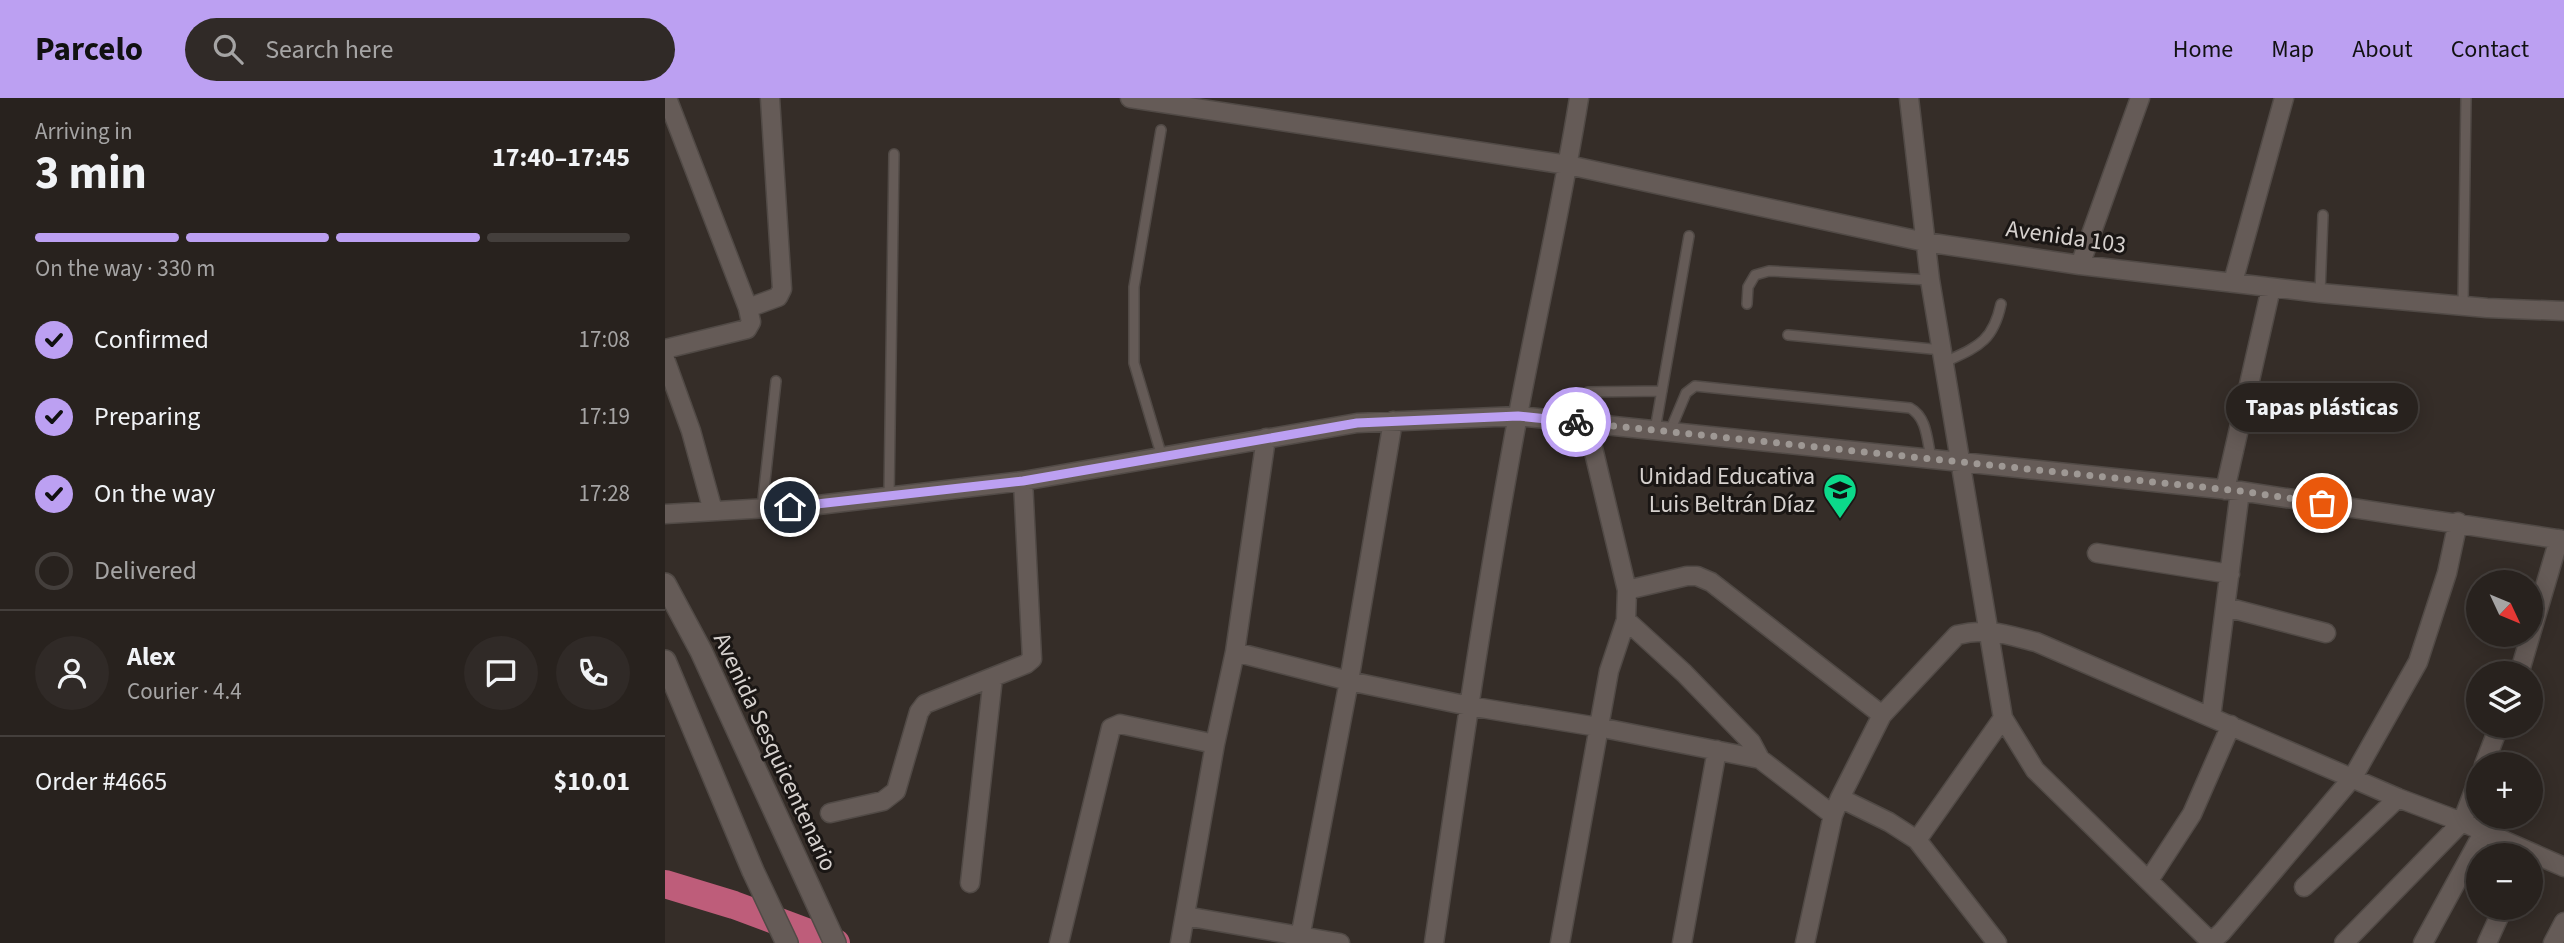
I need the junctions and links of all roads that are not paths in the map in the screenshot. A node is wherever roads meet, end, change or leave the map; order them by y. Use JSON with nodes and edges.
{"nodes":[{"id":1,"x":667,"y":98,"type":"edge"},
{"id":2,"x":770,"y":98,"type":"edge"},
{"id":3,"x":1130,"y":98,"type":"edge"},
{"id":4,"x":1579,"y":98,"type":"edge"},
{"id":5,"x":1909,"y":98,"type":"edge"},
{"id":6,"x":2140,"y":98,"type":"edge"},
{"id":7,"x":2284,"y":98,"type":"edge"},
{"id":8,"x":2466,"y":98,"type":"edge"},
{"id":9,"x":1161,"y":130,"type":"dead end"},
{"id":10,"x":894,"y":154,"type":"dead end"},
{"id":11,"x":1569,"y":165,"type":"junction"},
{"id":12,"x":2323,"y":215,"type":"dead end"},
{"id":13,"x":1689,"y":236,"type":"dead end"},
{"id":14,"x":1926,"y":242,"type":"junction"},
{"id":15,"x":2080,"y":265,"type":"junction"},
{"id":16,"x":1930,"y":280,"type":"junction"},
{"id":17,"x":2233,"y":282,"type":"junction"},
{"id":18,"x":2271,"y":288,"type":"junction"},
{"id":19,"x":2321,"y":293,"type":"junction"},
{"id":20,"x":1747,"y":304,"type":"dead end"},
{"id":21,"x":2001,"y":304,"type":"dead end"},
{"id":22,"x":2463,"y":306,"type":"junction"},
{"id":23,"x":748,"y":308,"type":"junction"},
{"id":24,"x":2564,"y":311,"type":"edge"},
{"id":25,"x":1788,"y":335,"type":"dead end"},
{"id":26,"x":665,"y":349,"type":"edge"},
{"id":27,"x":1943,"y":356,"type":"junction"},
{"id":28,"x":665,"y":359,"type":"edge"},
{"id":29,"x":776,"y":381,"type":"dead end"},
{"id":30,"x":1662,"y":391,"type":"junction"},
{"id":31,"x":1588,"y":392,"type":"dead end"},
{"id":32,"x":1518,"y":416,"type":"junction"},
{"id":33,"x":1393,"y":421,"type":"junction"},
{"id":34,"x":1587,"y":423,"type":"junction"},
{"id":35,"x":1663,"y":430,"type":"junction"},
{"id":36,"x":1266,"y":438,"type":"junction"},
{"id":37,"x":1161,"y":457,"type":"junction"},
{"id":38,"x":1931,"y":458,"type":"junction"},
{"id":39,"x":1962,"y":461,"type":"junction"},
{"id":40,"x":1023,"y":481,"type":"junction"},
{"id":41,"x":2232,"y":491,"type":"junction"},
{"id":42,"x":888,"y":497,"type":"junction"},
{"id":43,"x":762,"y":508,"type":"junction"},
{"id":44,"x":713,"y":511,"type":"junction"},
{"id":45,"x":665,"y":514,"type":"edge"},
{"id":46,"x":2458,"y":522,"type":"junction"},
{"id":47,"x":2562,"y":540,"type":"edge"},
{"id":48,"x":2097,"y":552,"type":"dead end"},
{"id":49,"x":2230,"y":575,"type":"junction"},
{"id":50,"x":665,"y":584,"type":"edge"},
{"id":51,"x":1627,"y":590,"type":"junction"},
{"id":52,"x":2227,"y":607,"type":"junction"},
{"id":53,"x":1626,"y":620,"type":"junction"},
{"id":54,"x":1987,"y":630,"type":"junction"},
{"id":55,"x":2326,"y":633,"type":"dead end"},
{"id":56,"x":1235,"y":652,"type":"junction"},
{"id":57,"x":665,"y":661,"type":"edge"},
{"id":58,"x":2523,"y":661,"type":"edge"},
{"id":59,"x":993,"y":677,"type":"junction"},
{"id":60,"x":1349,"y":681,"type":"junction"},
{"id":61,"x":1469,"y":706,"type":"junction"},
{"id":62,"x":1882,"y":715,"type":"junction"},
{"id":63,"x":2211,"y":717,"type":"junction"},
{"id":64,"x":2003,"y":718,"type":"junction"},
{"id":65,"x":2231,"y":724,"type":"junction"},
{"id":66,"x":1598,"y":727,"type":"junction"},
{"id":67,"x":1215,"y":744,"type":"junction"},
{"id":68,"x":1717,"y":750,"type":"junction"},
{"id":69,"x":1760,"y":759,"type":"junction"},
{"id":70,"x":2353,"y":777,"type":"junction"},
{"id":71,"x":1840,"y":798,"type":"junction"},
{"id":72,"x":2397,"y":798,"type":"junction"},
{"id":73,"x":2466,"y":812,"type":"edge"},
{"id":74,"x":829,"y":813,"type":"dead end"},
{"id":75,"x":1833,"y":815,"type":"junction"},
{"id":76,"x":2462,"y":822,"type":"junction"},
{"id":77,"x":2483,"y":833,"type":"junction"},
{"id":78,"x":1917,"y":840,"type":"junction"},
{"id":79,"x":2504,"y":843,"type":"edge"},
{"id":80,"x":2543,"y":860,"type":"edge"},
{"id":81,"x":2564,"y":867,"type":"edge"},
{"id":82,"x":2149,"y":880,"type":"junction"},
{"id":83,"x":970,"y":883,"type":"dead end"},
{"id":84,"x":2304,"y":887,"type":"dead end"},
{"id":85,"x":1185,"y":916,"type":"junction"},
{"id":86,"x":2498,"y":920,"type":"edge"},
{"id":87,"x":2564,"y":922,"type":"edge"},
{"id":88,"x":1300,"y":939,"type":"edge"},
{"id":89,"x":787,"y":943,"type":"edge"},
{"id":90,"x":835,"y":943,"type":"edge"},
{"id":91,"x":1059,"y":943,"type":"edge"},
{"id":92,"x":1179,"y":943,"type":"edge"},
{"id":93,"x":1341,"y":943,"type":"edge"},
{"id":94,"x":1434,"y":943,"type":"edge"},
{"id":95,"x":1560,"y":943,"type":"edge"},
{"id":96,"x":1682,"y":943,"type":"edge"},
{"id":97,"x":1805,"y":943,"type":"edge"},
{"id":98,"x":1997,"y":943,"type":"edge"},
{"id":99,"x":2210,"y":943,"type":"edge"},
{"id":100,"x":2344,"y":943,"type":"edge"},
{"id":101,"x":2424,"y":943,"type":"edge"},
{"id":102,"x":2487,"y":943,"type":"edge"},
{"id":103,"x":2553,"y":943,"type":"edge"}],
"edges":[{"from":1,"to":23,"type":"street"},
{"from":2,"to":23,"type":"street"},
{"from":3,"to":11,"type":"street","name":"Avenida 103"},
{"from":4,"to":11,"type":"street"},
{"from":5,"to":14,"type":"street"},
{"from":6,"to":15,"type":"street"},
{"from":7,"to":17,"type":"street"},
{"from":8,"to":22,"type":"lane"},
{"from":9,"to":37,"type":"lane"},
{"from":10,"to":42,"type":"lane"},
{"from":11,"to":14,"type":"street","name":"Avenida 103"},
{"from":11,"to":32,"type":"street"},
{"from":12,"to":19,"type":"lane"},
{"from":13,"to":30,"type":"lane"},
{"from":14,"to":15,"type":"street","name":"Avenida 103"},
{"from":14,"to":16,"type":"street"},
{"from":15,"to":17,"type":"street","name":"Avenida 103"},
{"from":16,"to":20,"type":"lane"},
{"from":16,"to":27,"type":"street"},
{"from":17,"to":18,"type":"street","name":"Avenida 103"},
{"from":18,"to":19,"type":"street","name":"Avenida 103"},
{"from":18,"to":41,"type":"street"},
{"from":19,"to":22,"type":"street","name":"Avenida 103"},
{"from":21,"to":27,"type":"lane"},
{"from":22,"to":24,"type":"street","name":"Avenida 103"},
{"from":23,"to":26,"type":"street"},
{"from":25,"to":27,"type":"lane"},
{"from":27,"to":39,"type":"street"},
{"from":28,"to":44,"type":"street"},
{"from":29,"to":43,"type":"lane"},
{"from":30,"to":31,"type":"lane"},
{"from":30,"to":35,"type":"lane"},
{"from":32,"to":33,"type":"street"},
{"from":32,"to":34,"type":"street"},
{"from":32,"to":61,"type":"street"},
{"from":33,"to":36,"type":"street"},
{"from":33,"to":60,"type":"street"},
{"from":34,"to":35,"type":"street"},
{"from":34,"to":51,"type":"street"},
{"from":35,"to":38,"type":"street"},
{"from":35,"to":38,"type":"lane"},
{"from":36,"to":37,"type":"street"},
{"from":36,"to":56,"type":"street"},
{"from":37,"to":40,"type":"street"},
{"from":38,"to":39,"type":"street"},
{"from":39,"to":41,"type":"street"},
{"from":39,"to":54,"type":"street"},
{"from":40,"to":42,"type":"street"},
{"from":40,"to":59,"type":"street"},
{"from":41,"to":46,"type":"street"},
{"from":41,"to":49,"type":"street"},
{"from":42,"to":43,"type":"street"},
{"from":43,"to":44,"type":"street"},
{"from":44,"to":45,"type":"street"},
{"from":46,"to":47,"type":"street"},
{"from":46,"to":70,"type":"street"},
{"from":47,"to":58,"type":"street"},
{"from":48,"to":49,"type":"street"},
{"from":49,"to":52,"type":"street"},
{"from":50,"to":90,"type":"main road","name":"Avenida Sesquicentenario"},
{"from":51,"to":53,"type":"street"},
{"from":51,"to":62,"type":"street"},
{"from":52,"to":55,"type":"street"},
{"from":52,"to":63,"type":"street"},
{"from":53,"to":66,"type":"street"},
{"from":53,"to":69,"type":"street"},
{"from":54,"to":62,"type":"street"},
{"from":54,"to":63,"type":"street"},
{"from":54,"to":64,"type":"street"},
{"from":56,"to":60,"type":"street"},
{"from":56,"to":67,"type":"street"},
{"from":57,"to":89,"type":"main road"},
{"from":59,"to":74,"type":"street"},
{"from":59,"to":83,"type":"street"},
{"from":60,"to":61,"type":"street"},
{"from":60,"to":88,"type":"street"},
{"from":61,"to":66,"type":"street"},
{"from":61,"to":94,"type":"street"},
{"from":62,"to":71,"type":"street"},
{"from":63,"to":65,"type":"street"},
{"from":64,"to":78,"type":"street"},
{"from":64,"to":82,"type":"street"},
{"from":65,"to":70,"type":"street"},
{"from":65,"to":82,"type":"street"},
{"from":66,"to":68,"type":"street"},
{"from":66,"to":95,"type":"street"},
{"from":67,"to":85,"type":"street"},
{"from":67,"to":91,"type":"street"},
{"from":68,"to":69,"type":"street"},
{"from":68,"to":96,"type":"street"},
{"from":69,"to":75,"type":"street"},
{"from":70,"to":72,"type":"street"},
{"from":70,"to":99,"type":"street"},
{"from":71,"to":75,"type":"street"},
{"from":71,"to":78,"type":"street"},
{"from":72,"to":76,"type":"street"},
{"from":72,"to":84,"type":"street"},
{"from":73,"to":76,"type":"street"},
{"from":75,"to":97,"type":"street"},
{"from":76,"to":77,"type":"street"},
{"from":76,"to":100,"type":"street"},
{"from":77,"to":79,"type":"street"},
{"from":77,"to":101,"type":"street"},
{"from":78,"to":98,"type":"street"},
{"from":80,"to":81,"type":"street"},
{"from":82,"to":99,"type":"street"},
{"from":85,"to":88,"type":"street"},
{"from":85,"to":92,"type":"street"},
{"from":86,"to":102,"type":"street"},
{"from":87,"to":103,"type":"street"},
{"from":88,"to":93,"type":"street"}]}
